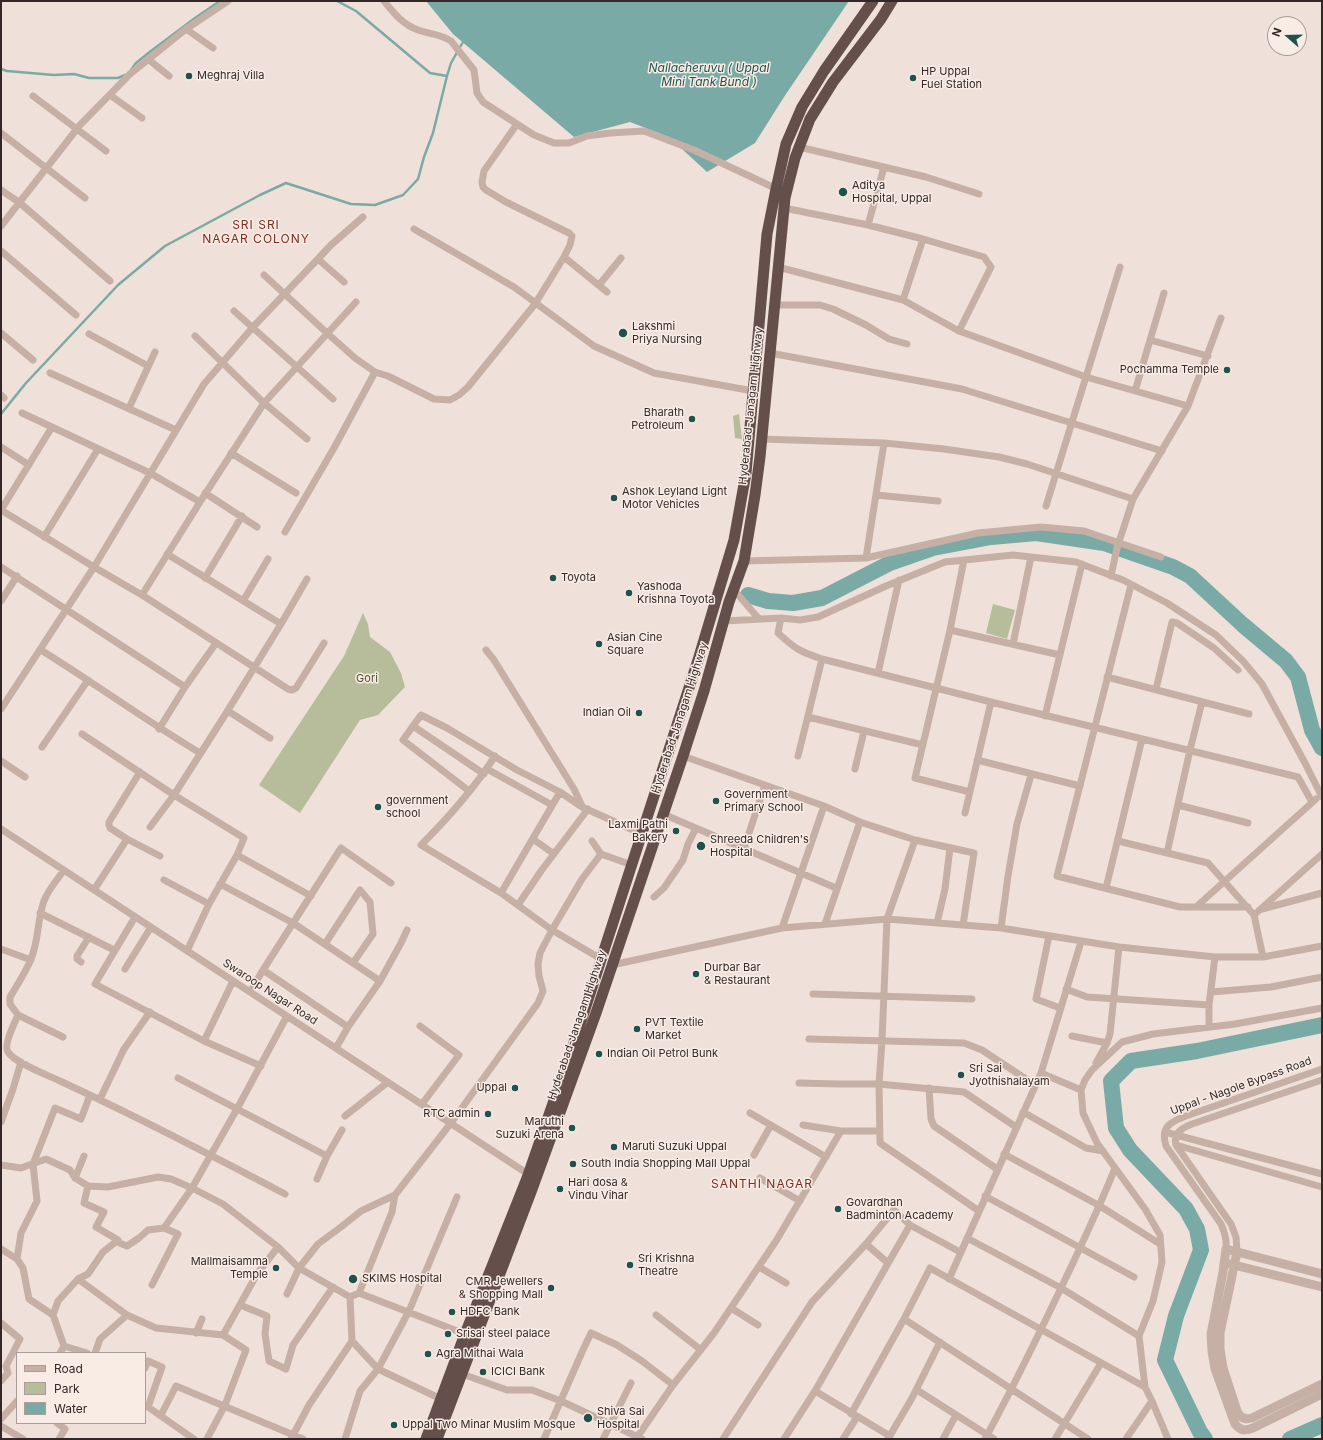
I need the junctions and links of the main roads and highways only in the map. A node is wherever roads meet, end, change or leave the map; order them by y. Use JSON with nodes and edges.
{"nodes":[{"id":1,"x":873,"y":1,"type":"edge"},
{"id":2,"x":892,"y":1,"type":"edge"},
{"id":3,"x":781,"y":191,"type":"junction"},
{"id":4,"x":489,"y":1287,"type":"junction"},
{"id":5,"x":426,"y":1439,"type":"edge"},
{"id":6,"x":437,"y":1439,"type":"edge"}],
"edges":[{"from":1,"to":3,"type":"highway","name":"Hyderabad-Janagam Highway"},
{"from":2,"to":3,"type":"highway","name":"Hyderabad-Janagam Highway"},
{"from":3,"to":4,"type":"highway","name":"Hyderabad-Janagam Highway"},
{"from":3,"to":4,"type":"highway","name":"Hyderabad-Janagam Highway"},
{"from":4,"to":5,"type":"highway","name":"Hyderabad-Janagam Highway"},
{"from":4,"to":6,"type":"highway","name":"Hyderabad-Janagam Highway"}]}
